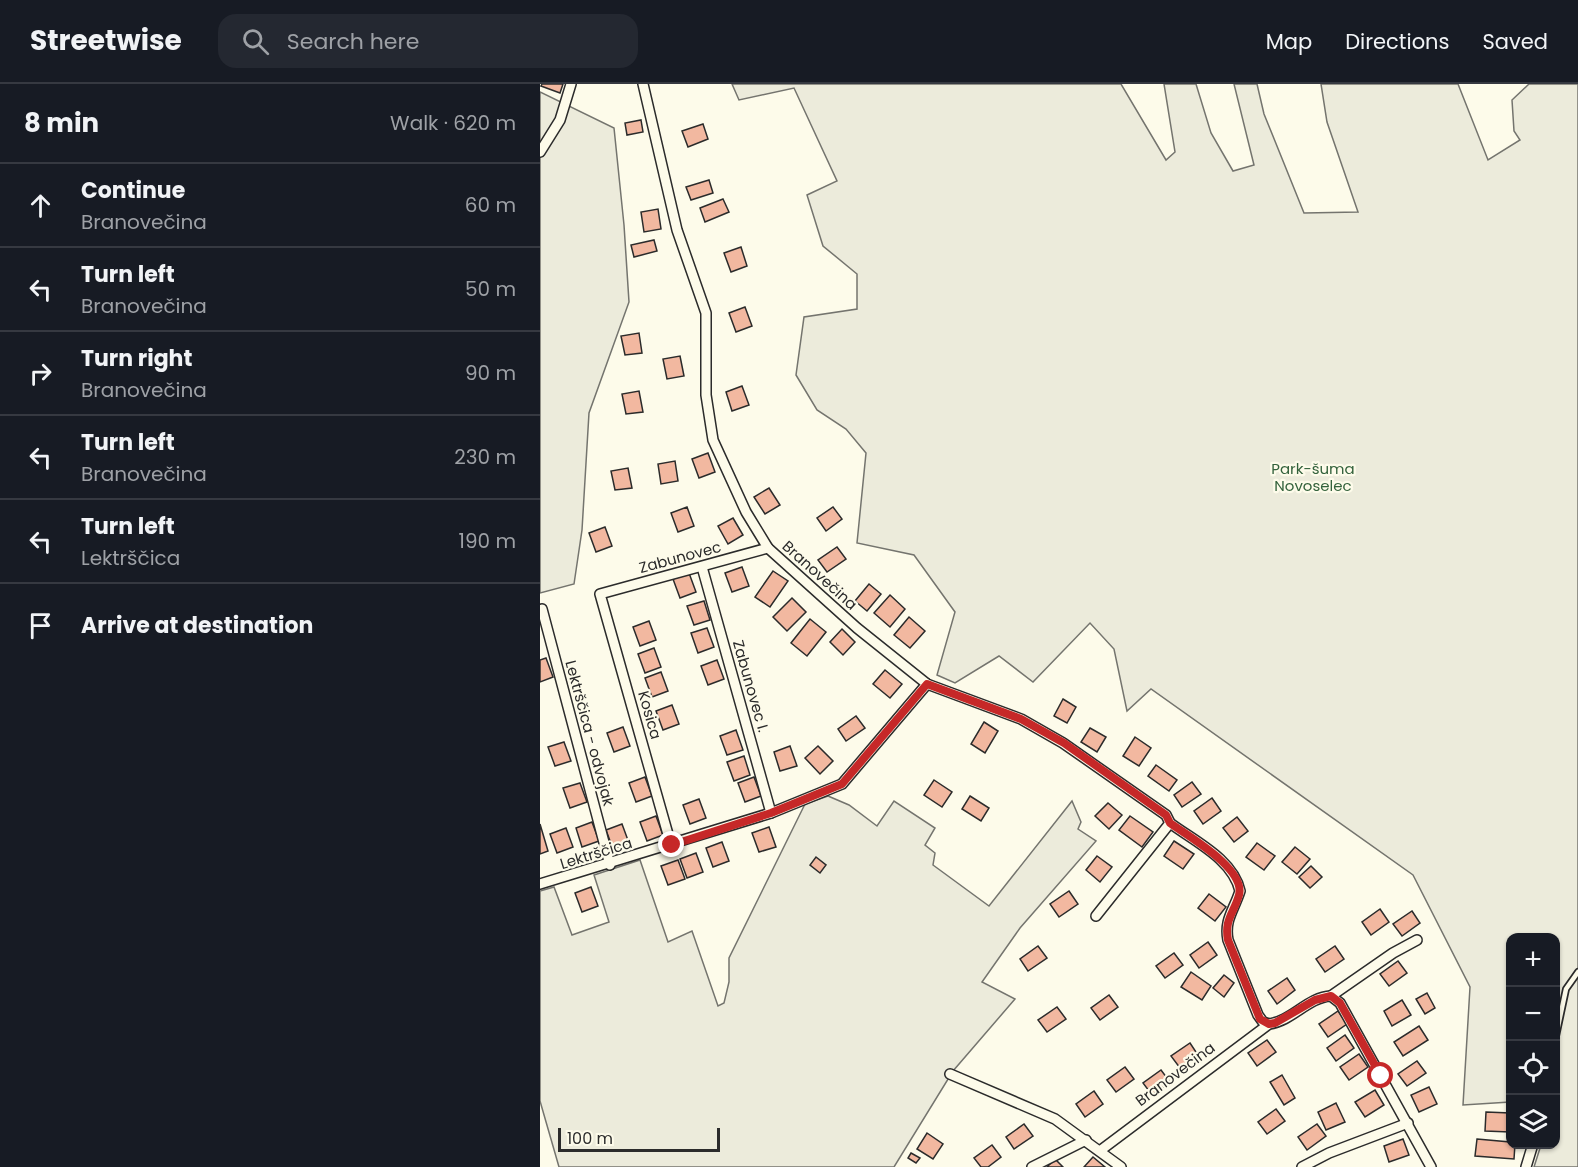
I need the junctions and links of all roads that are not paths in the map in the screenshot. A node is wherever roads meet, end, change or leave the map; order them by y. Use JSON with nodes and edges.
{"nodes":[{"id":1,"x":570,"y":84,"type":"edge"},
{"id":2,"x":643,"y":84,"type":"edge"},
{"id":3,"x":540,"y":152,"type":"edge"},
{"id":4,"x":768,"y":548,"type":"junction"},
{"id":5,"x":702,"y":567,"type":"junction"},
{"id":6,"x":600,"y":594,"type":"joint"},
{"id":7,"x":542,"y":609,"type":"dead end"},
{"id":8,"x":927,"y":684,"type":"junction"},
{"id":9,"x":771,"y":813,"type":"junction"},
{"id":10,"x":1170,"y":823,"type":"junction"},
{"id":11,"x":672,"y":845,"type":"junction"},
{"id":12,"x":610,"y":865,"type":"junction"},
{"id":13,"x":540,"y":884,"type":"edge"},
{"id":14,"x":1096,"y":916,"type":"dead end"},
{"id":15,"x":1417,"y":940,"type":"dead end"},
{"id":16,"x":1578,"y":972,"type":"edge"},
{"id":17,"x":1331,"y":996,"type":"junction"},
{"id":18,"x":1560,"y":1017,"type":"edge"},
{"id":19,"x":1269,"y":1024,"type":"junction"},
{"id":20,"x":950,"y":1074,"type":"dead end"},
{"id":21,"x":1408,"y":1124,"type":"junction"},
{"id":22,"x":1086,"y":1140,"type":"junction"},
{"id":23,"x":1531,"y":1149,"type":"edge"},
{"id":24,"x":1101,"y":1150,"type":"junction"},
{"id":25,"x":1032,"y":1167,"type":"edge"},
{"id":26,"x":1121,"y":1167,"type":"edge"},
{"id":27,"x":1302,"y":1167,"type":"edge"},
{"id":28,"x":1431,"y":1167,"type":"edge"},
{"id":29,"x":1526,"y":1167,"type":"edge"}],
"edges":[{"from":1,"to":3,"type":"street"},
{"from":2,"to":4,"type":"street","name":"Branovečina"},
{"from":4,"to":5,"type":"street","name":"Zabunovec"},
{"from":4,"to":8,"type":"street","name":"Branovečina"},
{"from":5,"to":6,"type":"street","name":"Zabunovec"},
{"from":5,"to":9,"type":"street","name":"Zabunovec I."},
{"from":6,"to":11,"type":"street","name":"Kosica"},
{"from":7,"to":12,"type":"street","name":"Lektrščica - odvojak"},
{"from":8,"to":9,"type":"street","name":"Lektrščica"},
{"from":8,"to":10,"type":"street","name":"Branovečina"},
{"from":9,"to":11,"type":"street","name":"Lektrščica"},
{"from":10,"to":14,"type":"street"},
{"from":10,"to":19,"type":"street","name":"Branovečina"},
{"from":11,"to":12,"type":"street","name":"Lektrščica"},
{"from":12,"to":13,"type":"street","name":"Lektrščica"},
{"from":15,"to":17,"type":"street","name":"Branovečina"},
{"from":16,"to":18,"type":"lane"},
{"from":17,"to":19,"type":"street","name":"Branovečina"},
{"from":17,"to":21,"type":"street"},
{"from":19,"to":24,"type":"street","name":"Branovečina"},
{"from":20,"to":22,"type":"street"},
{"from":21,"to":27,"type":"street"},
{"from":21,"to":28,"type":"street"},
{"from":22,"to":24,"type":"street"},
{"from":22,"to":25,"type":"street"},
{"from":23,"to":29,"type":"street"},
{"from":24,"to":26,"type":"street"}]}
